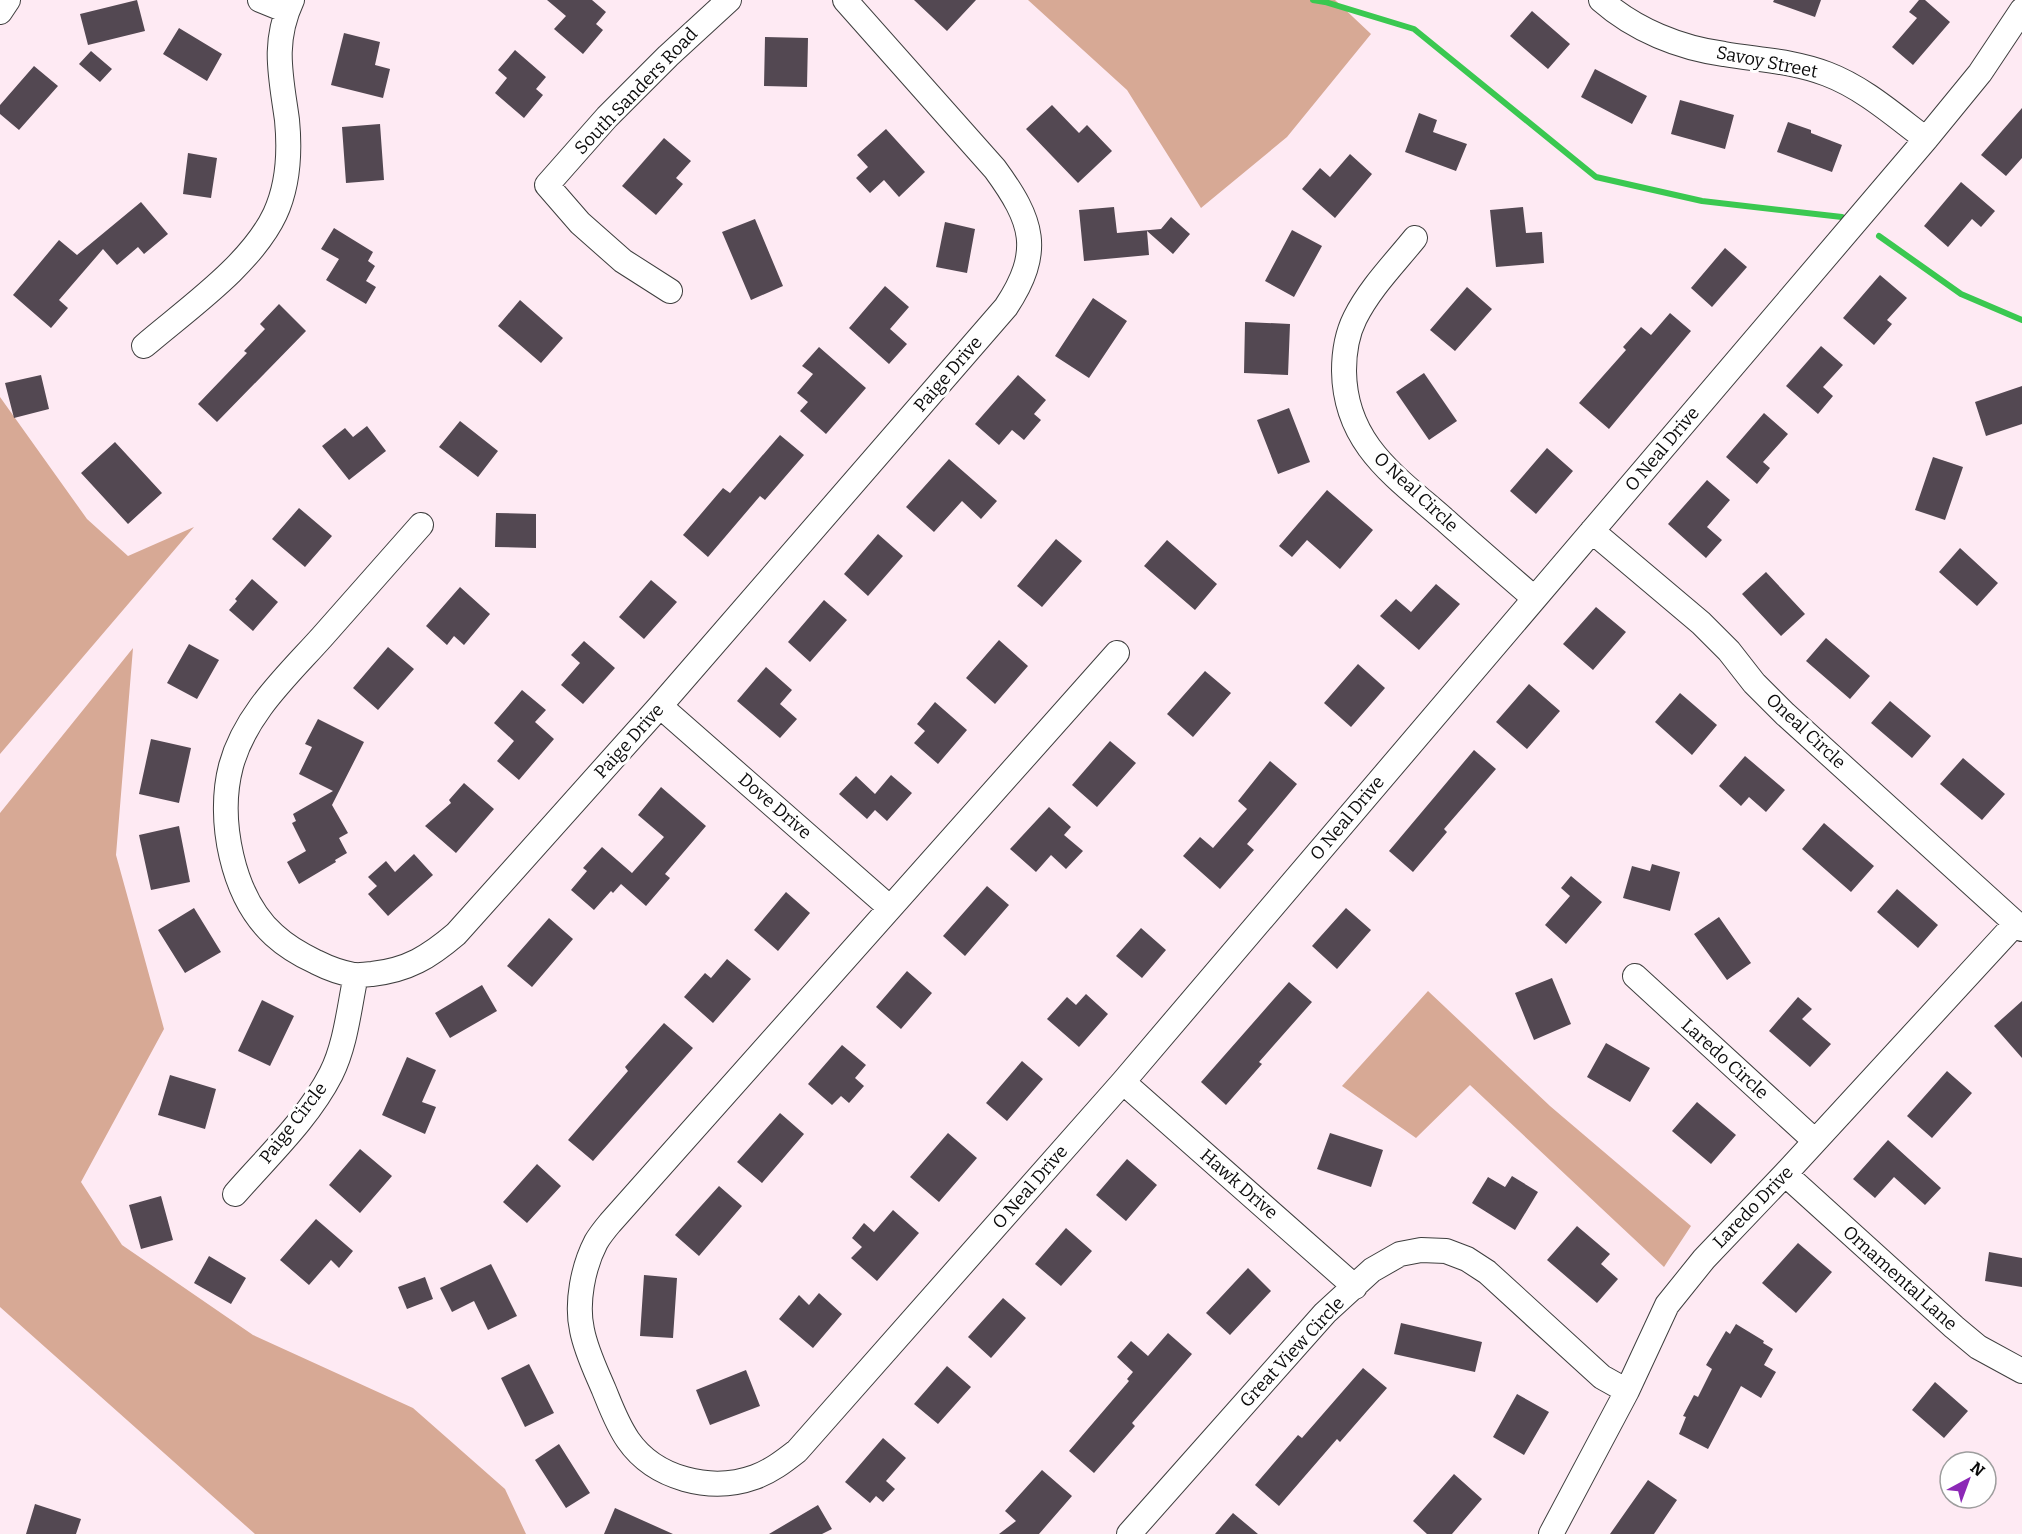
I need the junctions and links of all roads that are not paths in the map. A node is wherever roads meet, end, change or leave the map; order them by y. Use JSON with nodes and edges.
{"nodes":[{"id":1,"x":8,"y":0,"type":"edge"},
{"id":2,"x":260,"y":0,"type":"edge"},
{"id":3,"x":729,"y":0,"type":"edge"},
{"id":4,"x":845,"y":0,"type":"edge"},
{"id":5,"x":1601,"y":0,"type":"edge"},
{"id":6,"x":290,"y":6,"type":"edge"},
{"id":7,"x":2022,"y":10,"type":"edge"},
{"id":8,"x":0,"y":12,"type":"edge"},
{"id":9,"x":1926,"y":139,"type":"junction"},
{"id":10,"x":1415,"y":238,"type":"dead end"},
{"id":11,"x":670,"y":291,"type":"dead end"},
{"id":12,"x":144,"y":346,"type":"dead end"},
{"id":13,"x":421,"y":525,"type":"dead end"},
{"id":14,"x":1592,"y":531,"type":"junction"},
{"id":15,"x":1534,"y":598,"type":"junction"},
{"id":16,"x":1117,"y":653,"type":"dead end"},
{"id":17,"x":660,"y":706,"type":"junction"},
{"id":18,"x":889,"y":907,"type":"junction"},
{"id":19,"x":2019,"y":926,"type":"edge"},
{"id":20,"x":356,"y":975,"type":"junction"},
{"id":21,"x":1635,"y":976,"type":"dead end"},
{"id":22,"x":1123,"y":1082,"type":"junction"},
{"id":23,"x":1815,"y":1141,"type":"junction"},
{"id":24,"x":1785,"y":1174,"type":"junction"},
{"id":25,"x":235,"y":1194,"type":"dead end"},
{"id":26,"x":1355,"y":1287,"type":"junction"},
{"id":27,"x":2022,"y":1371,"type":"edge"},
{"id":28,"x":1628,"y":1392,"type":"junction"},
{"id":29,"x":1129,"y":1534,"type":"edge"},
{"id":30,"x":1551,"y":1534,"type":"edge"}],
"edges":[{"from":1,"to":8,"type":"street"},
{"from":2,"to":6,"type":"street"},
{"from":3,"to":11,"type":"street","name":"South Sanders Road"},
{"from":4,"to":17,"type":"street","name":"Paige Drive"},
{"from":5,"to":9,"type":"street","name":"Savoy Street"},
{"from":6,"to":12,"type":"street"},
{"from":7,"to":9,"type":"street","name":"O Neal Drive"},
{"from":9,"to":14,"type":"street","name":"O Neal Drive"},
{"from":10,"to":15,"type":"street","name":"O Neal Circle"},
{"from":13,"to":20,"type":"street","name":"Paige Drive"},
{"from":14,"to":15,"type":"street","name":"O Neal Drive"},
{"from":14,"to":19,"type":"street","name":"Oneal Circle"},
{"from":15,"to":22,"type":"street","name":"O Neal Drive"},
{"from":16,"to":18,"type":"street","name":"O Neal Drive"},
{"from":17,"to":18,"type":"street","name":"Dove Drive"},
{"from":17,"to":20,"type":"street","name":"Paige Drive"},
{"from":18,"to":22,"type":"street","name":"O Neal Drive"},
{"from":19,"to":23,"type":"street","name":"Laredo Drive"},
{"from":20,"to":25,"type":"street","name":"Paige Circle"},
{"from":21,"to":23,"type":"street","name":"Laredo Circle"},
{"from":22,"to":26,"type":"street","name":"Hawk Drive"},
{"from":23,"to":24,"type":"street","name":"Laredo Drive"},
{"from":24,"to":27,"type":"street","name":"Ornamental Lane"},
{"from":24,"to":28,"type":"street","name":"Laredo Drive"},
{"from":26,"to":28,"type":"street","name":"Great View Circle"},
{"from":26,"to":29,"type":"street","name":"Great View Circle"},
{"from":28,"to":30,"type":"street","name":"Laredo Drive"}]}
